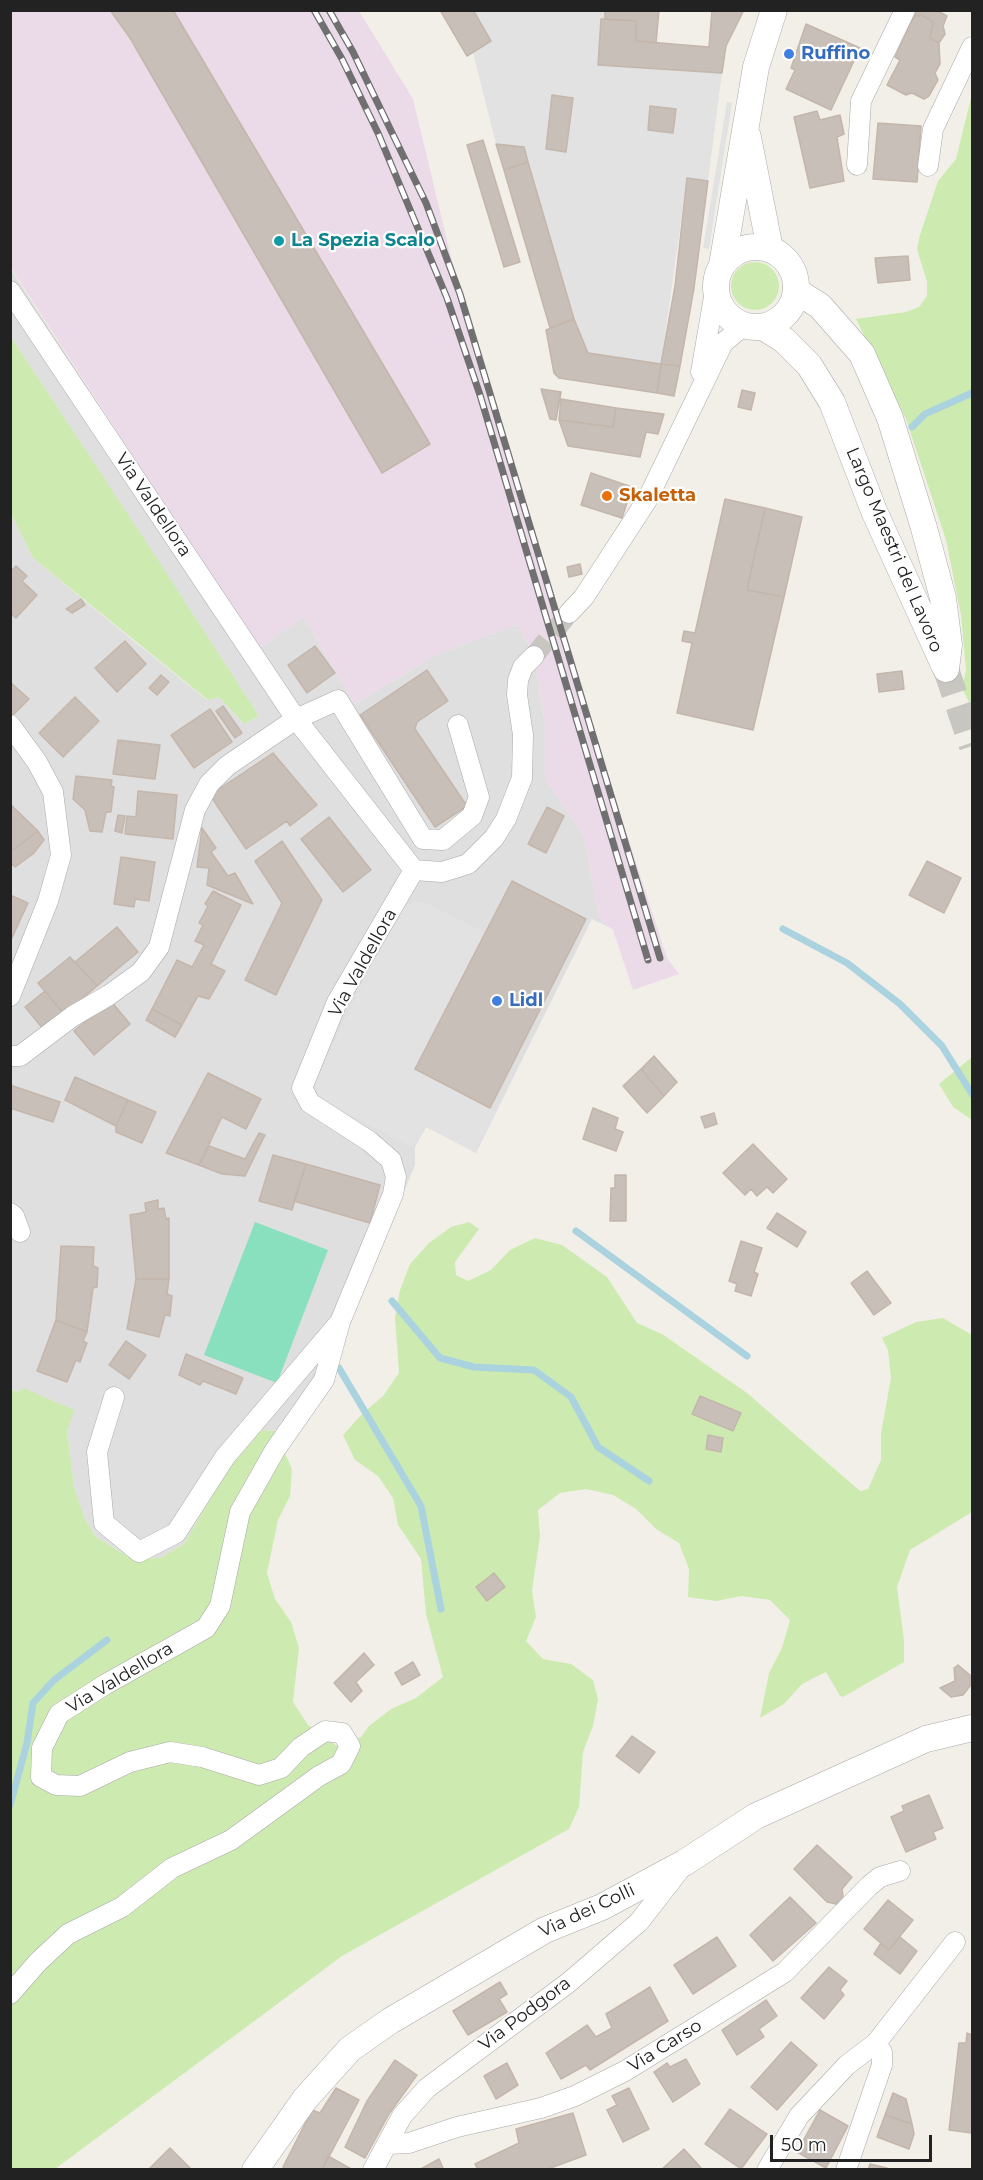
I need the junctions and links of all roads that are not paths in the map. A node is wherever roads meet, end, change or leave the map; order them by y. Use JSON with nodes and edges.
{"nodes":[{"id":1,"x":774,"y":10,"type":"edge"},
{"id":2,"x":904,"y":10,"type":"edge"},
{"id":3,"x":972,"y":47,"type":"edge"},
{"id":4,"x":745,"y":122,"type":"junction"},
{"id":5,"x":857,"y":165,"type":"dead end"},
{"id":6,"x":928,"y":166,"type":"dead end"},
{"id":7,"x":770,"y":249,"type":"junction"},
{"id":8,"x":722,"y":265,"type":"junction"},
{"id":9,"x":10,"y":291,"type":"edge"},
{"id":10,"x":715,"y":291,"type":"junction"},
{"id":11,"x":796,"y":291,"type":"junction"},
{"id":12,"x":753,"y":327,"type":"junction"},
{"id":13,"x":698,"y":392,"type":"junction"},
{"id":14,"x":569,"y":613,"type":"tunnel mouth"},
{"id":15,"x":534,"y":656,"type":"tunnel mouth"},
{"id":16,"x":297,"y":719,"type":"junction"},
{"id":17,"x":10,"y":725,"type":"edge"},
{"id":18,"x":458,"y":725,"type":"dead end"},
{"id":19,"x":414,"y":870,"type":"junction"},
{"id":20,"x":10,"y":996,"type":"edge"},
{"id":21,"x":10,"y":1056,"type":"edge"},
{"id":22,"x":10,"y":1213,"type":"edge"},
{"id":23,"x":20,"y":1232,"type":"dead end"},
{"id":24,"x":340,"y":1322,"type":"junction"},
{"id":25,"x":114,"y":1396,"type":"dead end"},
{"id":26,"x":972,"y":1728,"type":"edge"},
{"id":27,"x":684,"y":1863,"type":"junction"},
{"id":28,"x":900,"y":1870,"type":"dead end"},
{"id":29,"x":956,"y":1942,"type":"dead end"},
{"id":30,"x":10,"y":1994,"type":"edge"},
{"id":31,"x":879,"y":2048,"type":"junction"},
{"id":32,"x":388,"y":2144,"type":"junction"},
{"id":33,"x":255,"y":2169,"type":"edge"},
{"id":34,"x":373,"y":2169,"type":"edge"},
{"id":35,"x":767,"y":2169,"type":"edge"},
{"id":36,"x":846,"y":2169,"type":"edge"}],
"edges":[{"from":1,"to":4,"type":"street"},
{"from":2,"to":5,"type":"street"},
{"from":3,"to":6,"type":"street"},
{"from":4,"to":7,"type":"street"},
{"from":4,"to":8,"type":"street"},
{"from":7,"to":8,"type":"street"},
{"from":7,"to":11,"type":"street"},
{"from":8,"to":10,"type":"street"},
{"from":9,"to":16,"type":"street","name":"Via Valdellora"},
{"from":10,"to":12,"type":"street","name":"Largo Maestri del Lavoro"},
{"from":10,"to":13,"type":"street"},
{"from":11,"to":12,"type":"street"},
{"from":11,"to":12,"type":"street","name":"Largo Maestri del Lavoro"},
{"from":12,"to":13,"type":"street"},
{"from":13,"to":14,"type":"street"},
{"from":15,"to":19,"type":"street"},
{"from":16,"to":18,"type":"street"},
{"from":16,"to":19,"type":"street","name":"Via Valdellora"},
{"from":16,"to":21,"type":"street"},
{"from":17,"to":20,"type":"street"},
{"from":19,"to":24,"type":"street","name":"Via Valdellora"},
{"from":22,"to":23,"type":"street"},
{"from":24,"to":25,"type":"street","name":"Via Valdellora"},
{"from":24,"to":30,"type":"street","name":"Via Valdellora"},
{"from":26,"to":27,"type":"street","name":"Via dei Colli"},
{"from":27,"to":32,"type":"street","name":"Via Podgora"},
{"from":27,"to":33,"type":"street","name":"Via dei Colli"},
{"from":28,"to":32,"type":"street","name":"Via Carso"},
{"from":29,"to":31,"type":"street"},
{"from":31,"to":35,"type":"street"},
{"from":31,"to":36,"type":"street"},
{"from":32,"to":34,"type":"street","name":"Via Podgora"}]}
